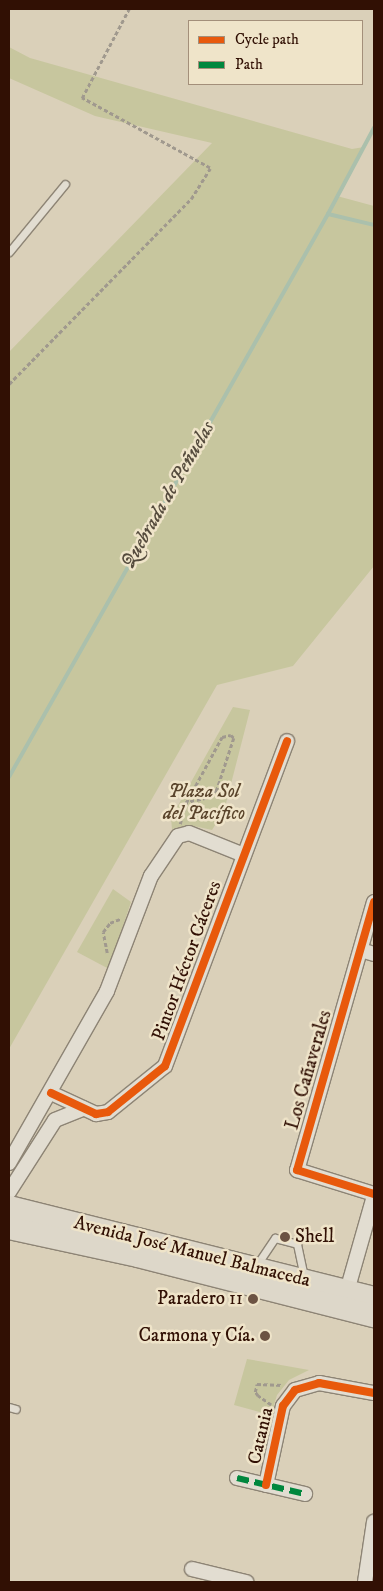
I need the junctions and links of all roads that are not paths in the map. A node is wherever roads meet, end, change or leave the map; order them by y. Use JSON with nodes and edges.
{"nodes":[{"id":1,"x":65,"y":184,"type":"dead end"},
{"id":2,"x":9,"y":252,"type":"edge"},
{"id":3,"x":288,"y":741,"type":"dead end"},
{"id":4,"x":244,"y":855,"type":"junction"},
{"id":5,"x":374,"y":902,"type":"edge"},
{"id":6,"x":368,"y":952,"type":"edge"},
{"id":7,"x":51,"y":1093,"type":"junction"},
{"id":8,"x":84,"y":1108,"type":"junction"},
{"id":9,"x":9,"y":1163,"type":"edge"},
{"id":10,"x":9,"y":1192,"type":"edge"},
{"id":11,"x":374,"y":1195,"type":"edge"},
{"id":12,"x":9,"y":1208,"type":"edge"},
{"id":13,"x":9,"y":1228,"type":"edge"},
{"id":14,"x":255,"y":1268,"type":"junction"},
{"id":15,"x":306,"y":1281,"type":"junction"},
{"id":16,"x":347,"y":1291,"type":"junction"},
{"id":17,"x":374,"y":1298,"type":"edge"},
{"id":18,"x":374,"y":1316,"type":"edge"},
{"id":19,"x":374,"y":1393,"type":"edge"},
{"id":20,"x":237,"y":1478,"type":"dead end"},
{"id":21,"x":266,"y":1485,"type":"junction"},
{"id":22,"x":305,"y":1494,"type":"dead end"},
{"id":23,"x":374,"y":1522,"type":"edge"},
{"id":24,"x":192,"y":1569,"type":"dead end"},
{"id":25,"x":246,"y":1582,"type":"edge"},
{"id":26,"x":365,"y":1582,"type":"edge"}],
"edges":[{"from":1,"to":2,"type":"lane"},
{"from":3,"to":4,"type":"street","name":"Pintor Héctor Cáceres"},
{"from":4,"to":7,"type":"street"},
{"from":4,"to":8,"type":"street","name":"Pintor Héctor Cáceres"},
{"from":5,"to":6,"type":"street","name":"Los Cañaverales"},
{"from":6,"to":11,"type":"street","name":"Los Cañaverales"},
{"from":7,"to":8,"type":"street","name":"Pintor Héctor Cáceres"},
{"from":7,"to":9,"type":"street"},
{"from":8,"to":10,"type":"street"},
{"from":11,"to":16,"type":"street"},
{"from":12,"to":14,"type":"main road","name":"Avenida José Manuel Balmaceda"},
{"from":13,"to":18,"type":"main road","name":"Avenida José Manuel Balmaceda"},
{"from":14,"to":15,"type":"main road","name":"Avenida José Manuel Balmaceda"},
{"from":14,"to":15,"type":"lane"},
{"from":15,"to":16,"type":"main road","name":"Avenida José Manuel Balmaceda"},
{"from":16,"to":17,"type":"main road","name":"Avenida José Manuel Balmaceda"},
{"from":19,"to":21,"type":"street","name":"Catania"},
{"from":20,"to":21,"type":"street"},
{"from":21,"to":22,"type":"street"},
{"from":23,"to":26,"type":"street"},
{"from":24,"to":25,"type":"street"}]}
